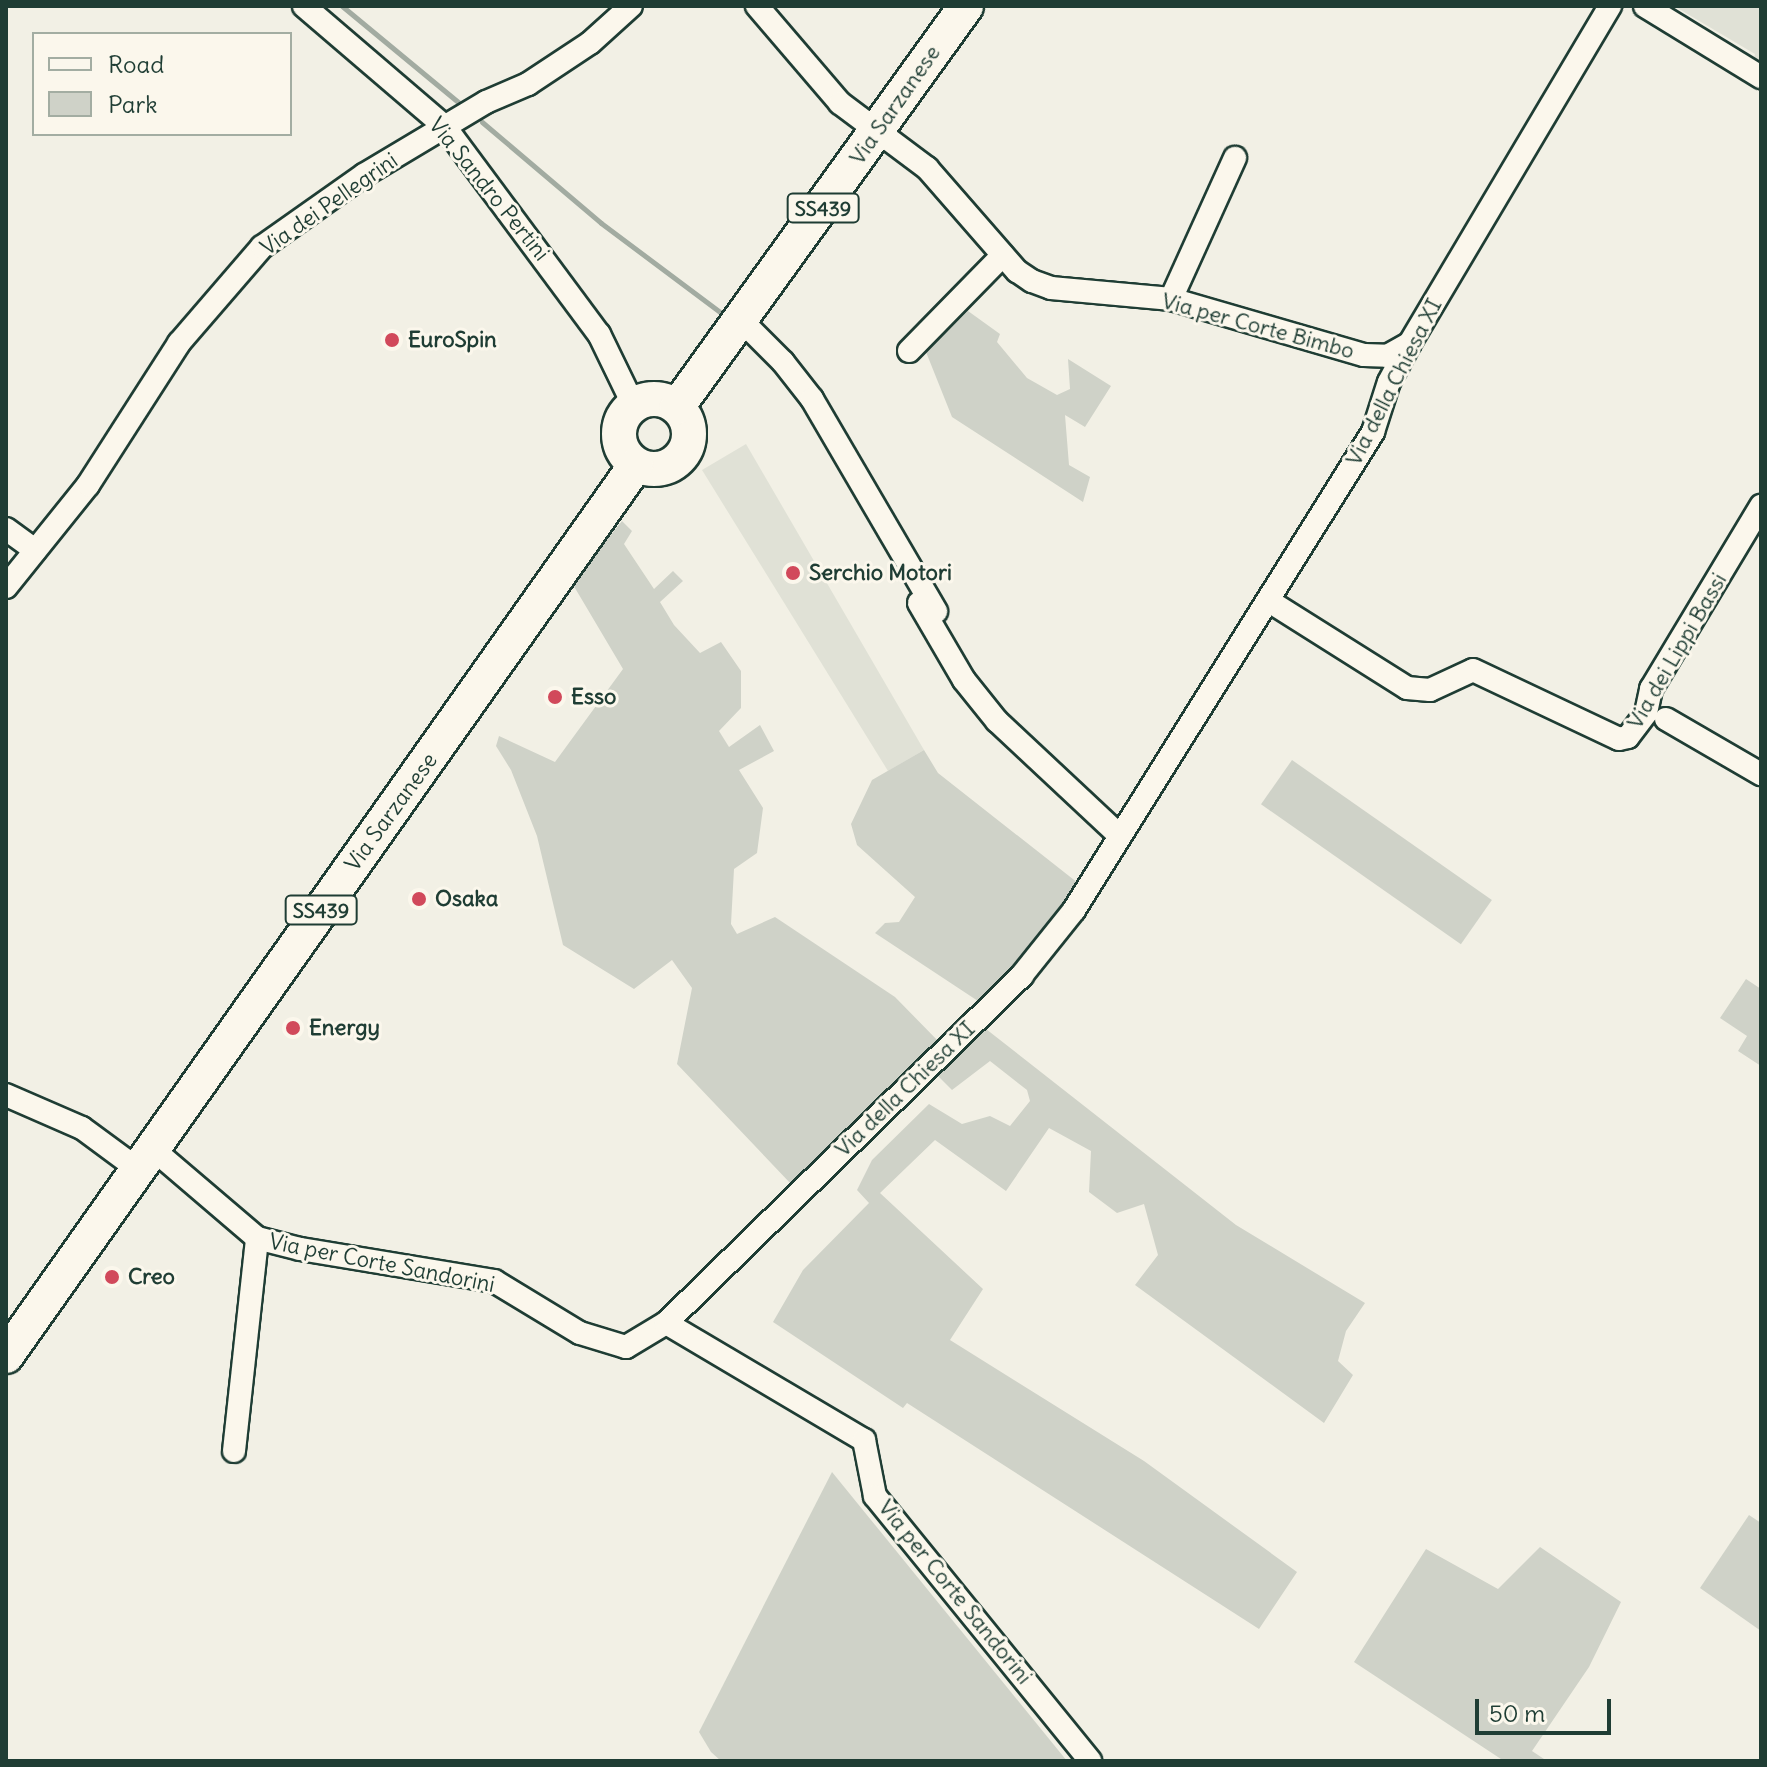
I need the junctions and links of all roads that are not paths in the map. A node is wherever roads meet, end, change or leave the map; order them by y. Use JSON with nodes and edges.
{"nodes":[{"id":1,"x":304,"y":6,"type":"edge"},
{"id":2,"x":631,"y":6,"type":"edge"},
{"id":3,"x":757,"y":6,"type":"edge"},
{"id":4,"x":966,"y":6,"type":"edge"},
{"id":5,"x":1610,"y":6,"type":"edge"},
{"id":6,"x":1645,"y":6,"type":"edge"},
{"id":7,"x":1761,"y":77,"type":"edge"},
{"id":8,"x":445,"y":127,"type":"junction"},
{"id":9,"x":876,"y":132,"type":"junction"},
{"id":10,"x":1235,"y":158,"type":"dead end"},
{"id":11,"x":1003,"y":255,"type":"junction"},
{"id":12,"x":1171,"y":299,"type":"junction"},
{"id":13,"x":742,"y":321,"type":"junction"},
{"id":14,"x":1410,"y":343,"type":"junction"},
{"id":15,"x":909,"y":351,"type":"dead end"},
{"id":16,"x":634,"y":406,"type":"junction"},
{"id":17,"x":677,"y":407,"type":"junction"},
{"id":18,"x":636,"y":465,"type":"junction"},
{"id":19,"x":1761,"y":506,"type":"edge"},
{"id":20,"x":6,"y":529,"type":"edge"},
{"id":21,"x":35,"y":550,"type":"junction"},
{"id":22,"x":6,"y":587,"type":"edge"},
{"id":23,"x":915,"y":596,"type":"dead end"},
{"id":24,"x":1269,"y":601,"type":"junction"},
{"id":25,"x":936,"y":611,"type":"dead end"},
{"id":26,"x":1666,"y":719,"type":"dead end"},
{"id":27,"x":1761,"y":774,"type":"edge"},
{"id":28,"x":1120,"y":836,"type":"junction"},
{"id":29,"x":6,"y":1095,"type":"edge"},
{"id":30,"x":146,"y":1160,"type":"junction"},
{"id":31,"x":257,"y":1238,"type":"junction"},
{"id":32,"x":666,"y":1323,"type":"junction"},
{"id":33,"x":6,"y":1356,"type":"edge"},
{"id":34,"x":234,"y":1451,"type":"dead end"},
{"id":35,"x":1090,"y":1761,"type":"edge"}],
"edges":[{"from":1,"to":8,"type":"street","name":"Via Sandro Pertini"},
{"from":2,"to":8,"type":"street","name":"Via dei Pellegrini"},
{"from":3,"to":9,"type":"street"},
{"from":4,"to":9,"type":"main road","name":"Via Sarzanese","number":"SS439"},
{"from":5,"to":14,"type":"street","name":"Via della Chiesa XI"},
{"from":6,"to":7,"type":"street"},
{"from":8,"to":16,"type":"street","name":"Via Sandro Pertini"},
{"from":8,"to":21,"type":"street","name":"Via dei Pellegrini"},
{"from":9,"to":11,"type":"street","name":"Via per Corte Bimbo"},
{"from":9,"to":13,"type":"main road","name":"Via Sarzanese","number":"SS439"},
{"from":10,"to":12,"type":"street"},
{"from":11,"to":12,"type":"street","name":"Via per Corte Bimbo"},
{"from":11,"to":15,"type":"street"},
{"from":12,"to":14,"type":"street","name":"Via per Corte Bimbo"},
{"from":13,"to":17,"type":"main road","name":"Via Sarzanese","number":"SS439"},
{"from":13,"to":25,"type":"street"},
{"from":14,"to":24,"type":"street","name":"Via della Chiesa XI"},
{"from":16,"to":17,"type":"main road"},
{"from":16,"to":18,"type":"main road"},
{"from":17,"to":18,"type":"main road"},
{"from":18,"to":30,"type":"main road","name":"Via Sarzanese","number":"SS439"},
{"from":19,"to":24,"type":"street","name":"Via dei Lippi Bassi"},
{"from":20,"to":21,"type":"street"},
{"from":21,"to":22,"type":"street","name":"Via dei Pellegrini"},
{"from":23,"to":28,"type":"street"},
{"from":24,"to":28,"type":"street","name":"Via della Chiesa XI"},
{"from":26,"to":27,"type":"street"},
{"from":28,"to":32,"type":"street","name":"Via della Chiesa XI"},
{"from":29,"to":30,"type":"street","name":"Via per Corte Sandorini"},
{"from":30,"to":31,"type":"street","name":"Via per Corte Sandorini"},
{"from":30,"to":33,"type":"main road","name":"Via Sarzanese","number":"SS439"},
{"from":31,"to":32,"type":"street","name":"Via per Corte Sandorini"},
{"from":31,"to":34,"type":"street"},
{"from":32,"to":35,"type":"street","name":"Via per Corte Sandorini"}]}
